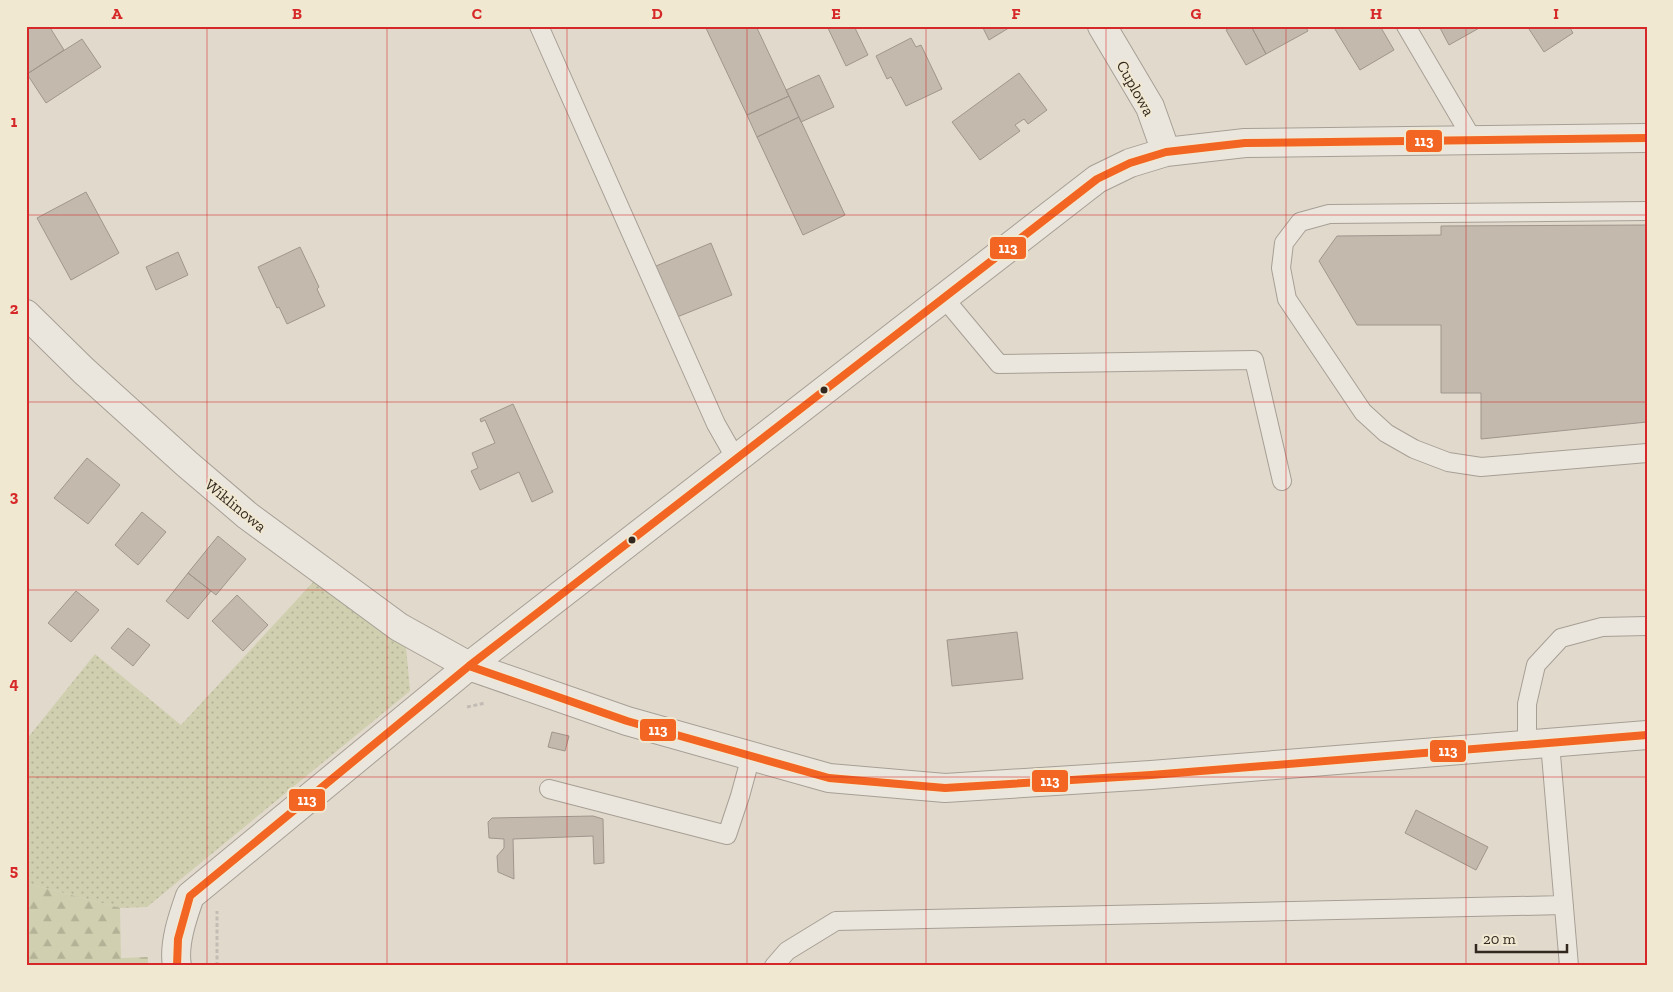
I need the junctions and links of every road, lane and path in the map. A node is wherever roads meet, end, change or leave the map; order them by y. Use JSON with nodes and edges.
{"nodes":[{"id":1,"x":539,"y":26,"type":"edge"},
{"id":2,"x":1102,"y":26,"type":"edge"},
{"id":3,"x":1406,"y":26,"type":"edge"},
{"id":4,"x":1647,"y":138,"type":"edge"},
{"id":5,"x":1473,"y":140,"type":"junction"},
{"id":6,"x":1166,"y":152,"type":"junction"},
{"id":7,"x":1647,"y":211,"type":"edge"},
{"id":8,"x":944,"y":298,"type":"junction"},
{"id":9,"x":26,"y":314,"type":"edge"},
{"id":10,"x":1647,"y":453,"type":"edge"},
{"id":11,"x":736,"y":459,"type":"junction"},
{"id":12,"x":1282,"y":481,"type":"dead end"},
{"id":13,"x":1647,"y":626,"type":"edge"},
{"id":14,"x":469,"y":666,"type":"junction"},
{"id":15,"x":1647,"y":735,"type":"edge"},
{"id":16,"x":1539,"y":744,"type":"junction"},
{"id":17,"x":750,"y":756,"type":"junction"},
{"id":18,"x":549,"y":789,"type":"dead end"},
{"id":19,"x":1564,"y":905,"type":"junction"},
{"id":20,"x":177,"y":966,"type":"edge"},
{"id":21,"x":774,"y":966,"type":"edge"},
{"id":22,"x":1569,"y":966,"type":"edge"}],
"edges":[{"from":1,"to":11,"type":"lane"},
{"from":2,"to":6,"type":"street","name":"Cuplowa"},
{"from":3,"to":5,"type":"lane"},
{"from":4,"to":5,"type":"street"},
{"from":5,"to":6,"type":"street"},
{"from":6,"to":8,"type":"street"},
{"from":7,"to":10,"type":"lane"},
{"from":8,"to":11,"type":"street"},
{"from":8,"to":12,"type":"lane"},
{"from":9,"to":14,"type":"street","name":"Wiklinowa"},
{"from":11,"to":14,"type":"street"},
{"from":13,"to":16,"type":"lane"},
{"from":14,"to":17,"type":"street","name":"Wiklinowa"},
{"from":14,"to":20,"type":"street"},
{"from":15,"to":16,"type":"street","name":"Wiklinowa"},
{"from":16,"to":17,"type":"street","name":"Wiklinowa"},
{"from":16,"to":19,"type":"lane"},
{"from":17,"to":18,"type":"lane"},
{"from":19,"to":21,"type":"lane"},
{"from":19,"to":22,"type":"lane"}]}
